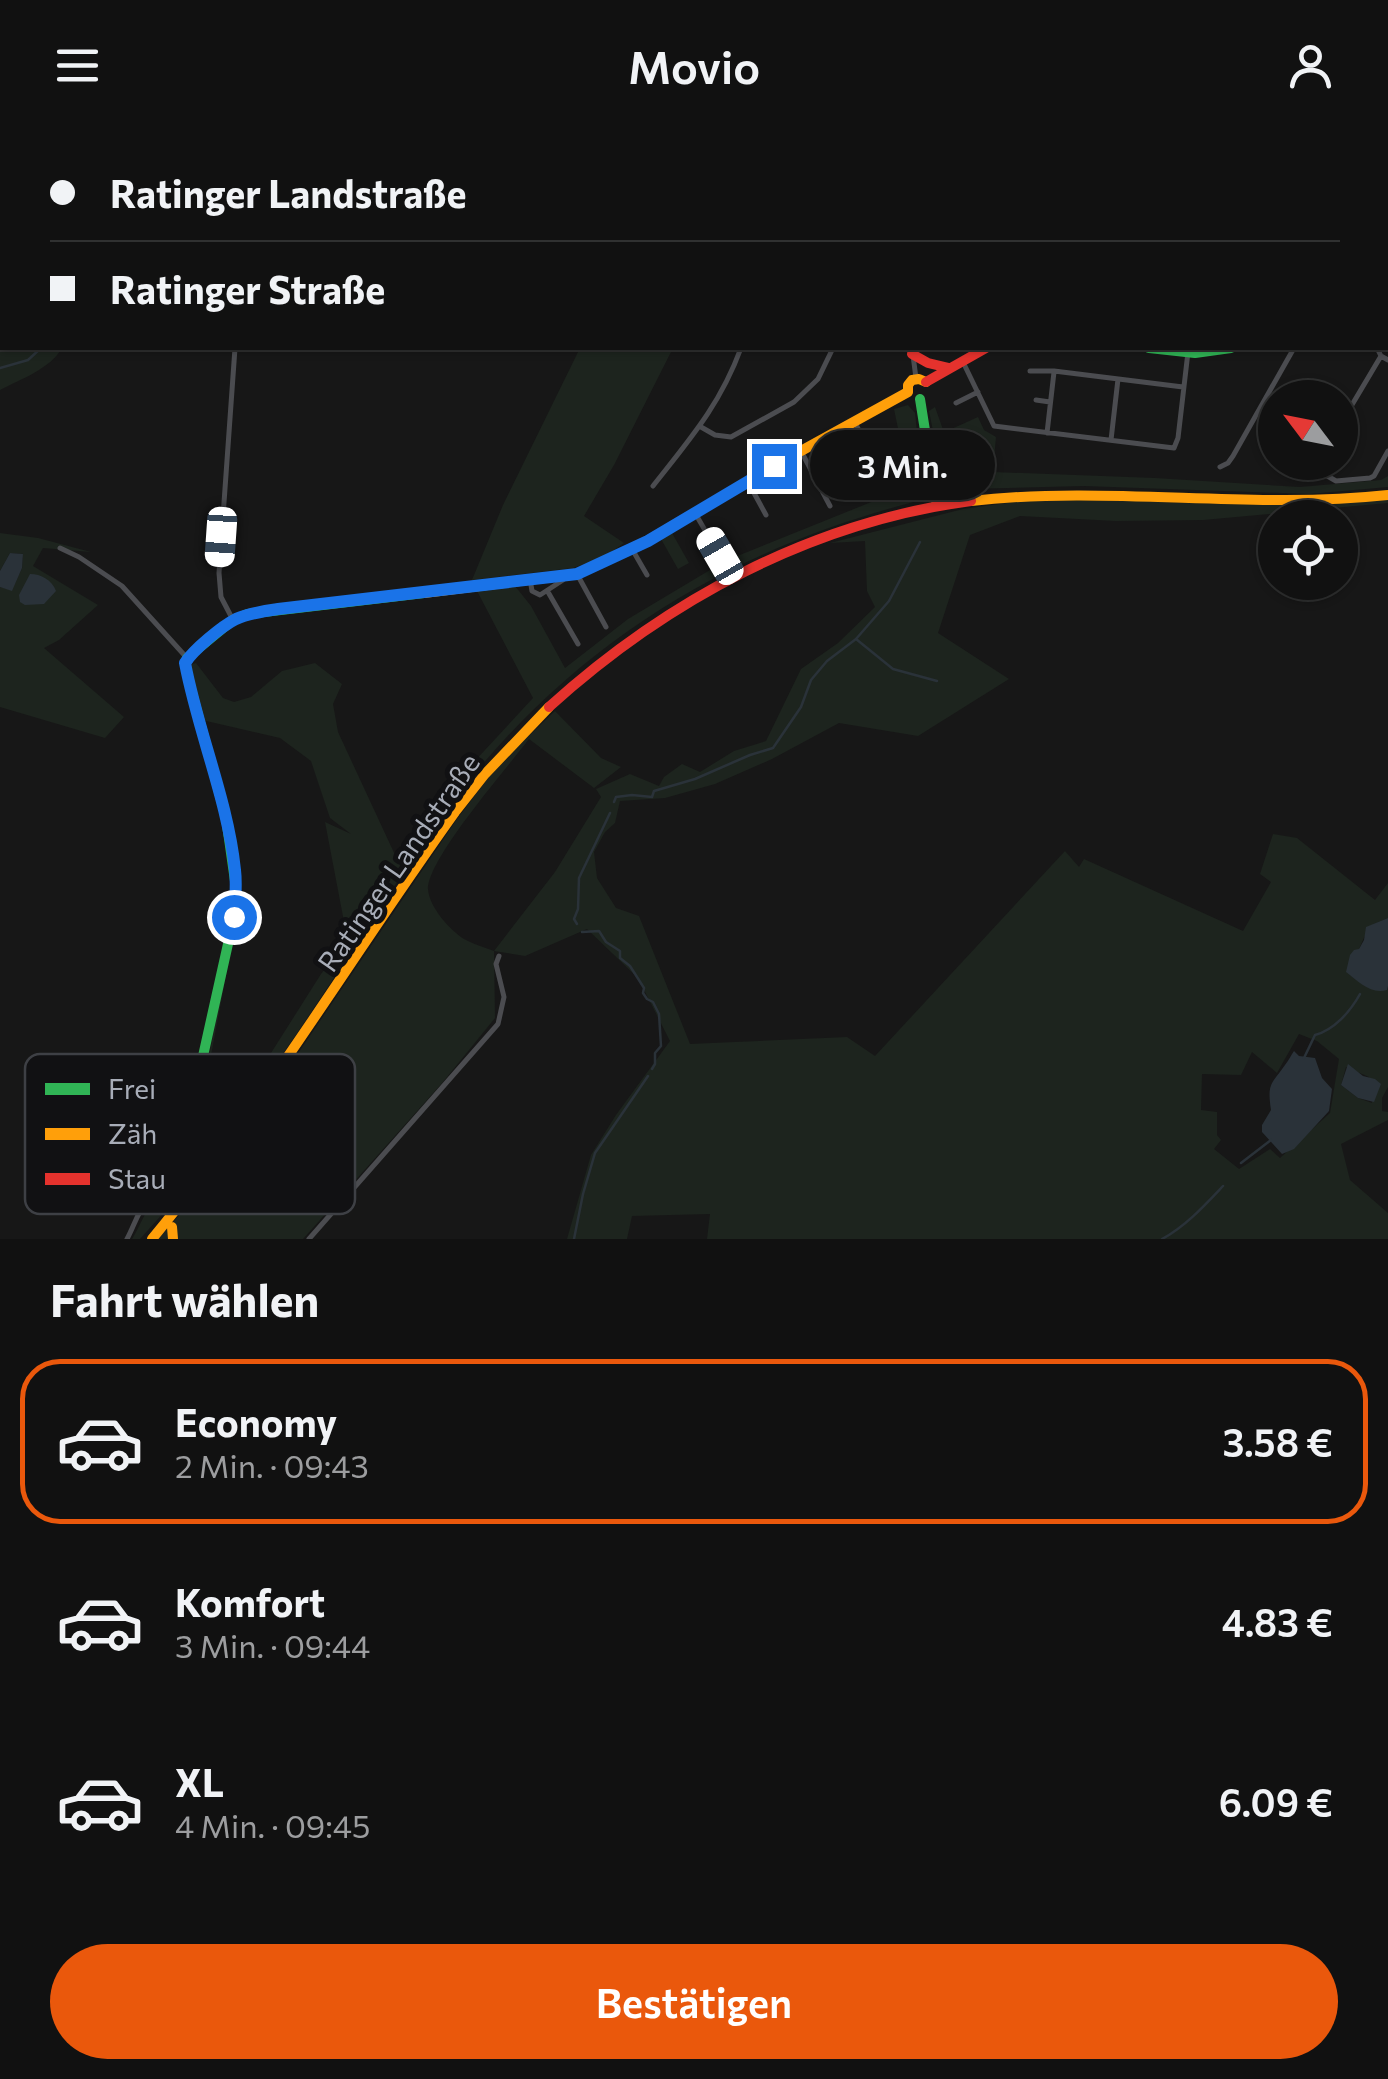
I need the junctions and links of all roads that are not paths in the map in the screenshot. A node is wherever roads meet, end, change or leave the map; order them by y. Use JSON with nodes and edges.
{"nodes":[{"id":1,"x":235,"y":350,"type":"edge"},
{"id":2,"x":740,"y":350,"type":"edge"},
{"id":3,"x":832,"y":350,"type":"edge"},
{"id":4,"x":982,"y":350,"type":"edge"},
{"id":5,"x":1168,"y":350,"type":"edge"},
{"id":6,"x":1220,"y":350,"type":"edge"},
{"id":7,"x":1293,"y":350,"type":"edge"},
{"id":8,"x":1378,"y":350,"type":"edge"},
{"id":9,"x":912,"y":351,"type":"edge"},
{"id":10,"x":1188,"y":352,"type":"junction"},
{"id":11,"x":1380,"y":356,"type":"junction"},
{"id":12,"x":962,"y":360,"type":"junction"},
{"id":13,"x":1388,"y":360,"type":"edge"},
{"id":14,"x":949,"y":368,"type":"junction"},
{"id":15,"x":1030,"y":371,"type":"dead end"},
{"id":16,"x":1054,"y":371,"type":"junction"},
{"id":17,"x":1118,"y":379,"type":"junction"},
{"id":18,"x":921,"y":380,"type":"junction"},
{"id":19,"x":1183,"y":387,"type":"junction"},
{"id":20,"x":908,"y":392,"type":"junction"},
{"id":21,"x":978,"y":392,"type":"junction"},
{"id":22,"x":1358,"y":393,"type":"edge"},
{"id":23,"x":920,"y":399,"type":"junction"},
{"id":24,"x":1036,"y":400,"type":"dead end"},
{"id":25,"x":956,"y":402,"type":"dead end"},
{"id":26,"x":1050,"y":402,"type":"junction"},
{"id":27,"x":854,"y":421,"type":"junction"},
{"id":28,"x":701,"y":427,"type":"junction"},
{"id":29,"x":1046,"y":433,"type":"junction"},
{"id":30,"x":1111,"y":440,"type":"junction"},
{"id":31,"x":801,"y":451,"type":"junction"},
{"id":32,"x":1388,"y":451,"type":"edge"},
{"id":33,"x":1220,"y":467,"type":"dead end"},
{"id":34,"x":932,"y":470,"type":"junction"},
{"id":35,"x":1358,"y":479,"type":"edge"},
{"id":36,"x":885,"y":480,"type":"dead end"},
{"id":37,"x":748,"y":482,"type":"junction"},
{"id":38,"x":653,"y":486,"type":"dead end"},
{"id":39,"x":1388,"y":495,"type":"edge"},
{"id":40,"x":963,"y":502,"type":"junction"},
{"id":41,"x":830,"y":506,"type":"dead end"},
{"id":42,"x":937,"y":506,"type":"junction"},
{"id":43,"x":694,"y":512,"type":"junction"},
{"id":44,"x":766,"y":514,"type":"dead end"},
{"id":45,"x":60,"y":548,"type":"dead end"},
{"id":46,"x":632,"y":548,"type":"junction"},
{"id":47,"x":720,"y":556,"type":"dead end"},
{"id":48,"x":647,"y":575,"type":"dead end"},
{"id":49,"x":569,"y":577,"type":"junction"},
{"id":50,"x":530,"y":580,"type":"junction"},
{"id":51,"x":548,"y":592,"type":"junction"},
{"id":52,"x":233,"y":620,"type":"junction"},
{"id":53,"x":606,"y":627,"type":"dead end"},
{"id":54,"x":578,"y":644,"type":"dead end"},
{"id":55,"x":187,"y":658,"type":"junction"},
{"id":56,"x":499,"y":956,"type":"dead end"},
{"id":57,"x":203,"y":1054,"type":"edge"},
{"id":58,"x":292,"y":1054,"type":"edge"},
{"id":59,"x":355,"y":1186,"type":"edge"},
{"id":60,"x":138,"y":1214,"type":"edge"},
{"id":61,"x":173,"y":1214,"type":"edge"},
{"id":62,"x":330,"y":1214,"type":"edge"},
{"id":63,"x":127,"y":1239,"type":"edge"},
{"id":64,"x":152,"y":1239,"type":"edge"},
{"id":65,"x":308,"y":1239,"type":"edge"}],
"edges":[{"from":1,"to":52,"type":"street"},
{"from":2,"to":28,"type":"street"},
{"from":3,"to":28,"type":"street"},
{"from":4,"to":12,"type":"street"},
{"from":5,"to":10,"type":"street"},
{"from":6,"to":10,"type":"street"},
{"from":7,"to":33,"type":"street"},
{"from":8,"to":11,"type":"street"},
{"from":9,"to":14,"type":"street"},
{"from":9,"to":18,"type":"street"},
{"from":10,"to":19,"type":"street"},
{"from":11,"to":13,"type":"street"},
{"from":11,"to":22,"type":"street"},
{"from":12,"to":14,"type":"street"},
{"from":12,"to":21,"type":"street"},
{"from":14,"to":18,"type":"street"},
{"from":15,"to":16,"type":"street"},
{"from":16,"to":17,"type":"street"},
{"from":16,"to":26,"type":"street"},
{"from":17,"to":19,"type":"street"},
{"from":17,"to":30,"type":"street"},
{"from":18,"to":20,"type":"street"},
{"from":18,"to":23,"type":"street"},
{"from":19,"to":30,"type":"street"},
{"from":20,"to":23,"type":"street"},
{"from":20,"to":27,"type":"street"},
{"from":21,"to":25,"type":"street"},
{"from":21,"to":29,"type":"street"},
{"from":23,"to":34,"type":"street"},
{"from":24,"to":26,"type":"street"},
{"from":26,"to":29,"type":"street"},
{"from":27,"to":31,"type":"street"},
{"from":27,"to":36,"type":"street"},
{"from":28,"to":38,"type":"street"},
{"from":29,"to":30,"type":"street"},
{"from":31,"to":37,"type":"street"},
{"from":31,"to":41,"type":"street"},
{"from":32,"to":35,"type":"street"},
{"from":34,"to":40,"type":"street"},
{"from":34,"to":42,"type":"street"},
{"from":37,"to":43,"type":"street"},
{"from":37,"to":44,"type":"street"},
{"from":39,"to":40,"type":"street","name":"Ratinger Landstraße"},
{"from":40,"to":42,"type":"street","name":"Ratinger Landstraße"},
{"from":42,"to":58,"type":"street","name":"Ratinger Landstraße"},
{"from":43,"to":46,"type":"street"},
{"from":43,"to":47,"type":"street"},
{"from":45,"to":55,"type":"street"},
{"from":46,"to":48,"type":"street"},
{"from":46,"to":49,"type":"street"},
{"from":49,"to":50,"type":"street"},
{"from":49,"to":51,"type":"street"},
{"from":49,"to":53,"type":"street"},
{"from":50,"to":51,"type":"street"},
{"from":50,"to":52,"type":"street"},
{"from":51,"to":54,"type":"street"},
{"from":52,"to":55,"type":"street"},
{"from":55,"to":57,"type":"street"},
{"from":56,"to":59,"type":"street"},
{"from":60,"to":63,"type":"street"},
{"from":61,"to":64,"type":"street","name":"Ratinger Landstraße"},
{"from":62,"to":65,"type":"street"}]}
